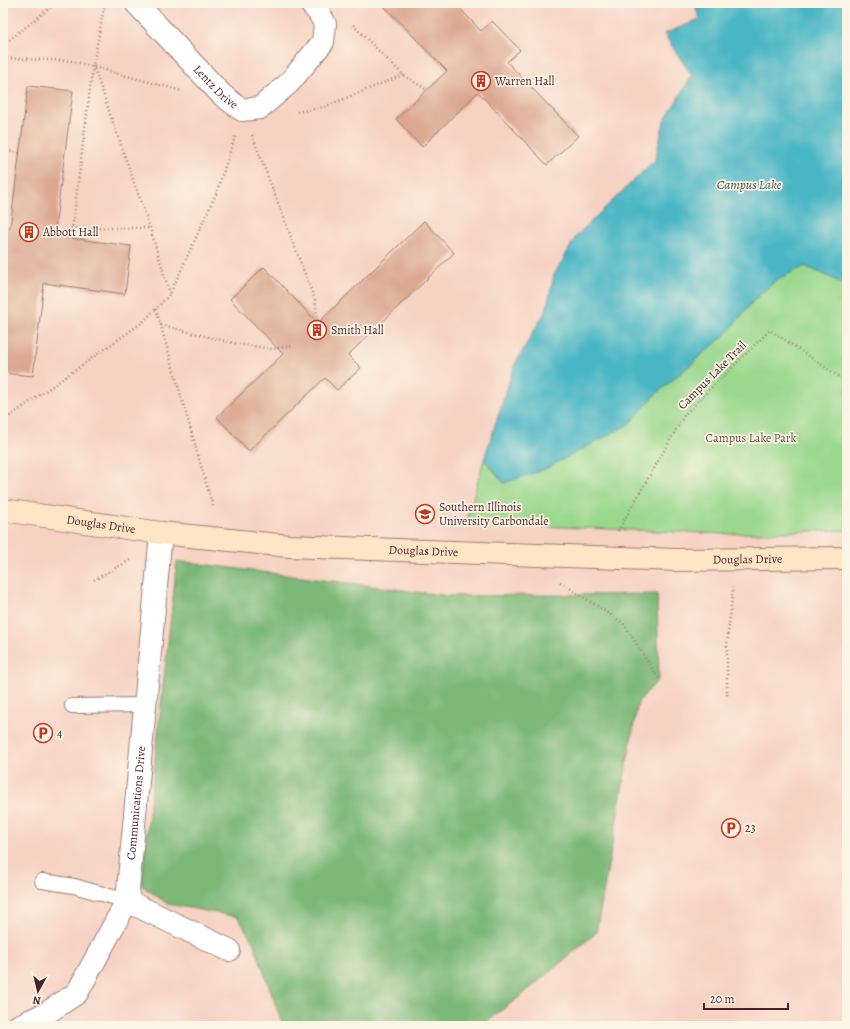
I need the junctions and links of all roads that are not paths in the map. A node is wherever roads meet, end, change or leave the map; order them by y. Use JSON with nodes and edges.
{"nodes":[{"id":1,"x":136,"y":3,"type":"edge"},
{"id":2,"x":310,"y":3,"type":"edge"},
{"id":3,"x":3,"y":510,"type":"edge"},
{"id":4,"x":161,"y":533,"type":"junction"},
{"id":5,"x":847,"y":558,"type":"edge"},
{"id":6,"x":145,"y":705,"type":"junction"},
{"id":7,"x":72,"y":706,"type":"dead end"},
{"id":8,"x":42,"y":881,"type":"dead end"},
{"id":9,"x":127,"y":901,"type":"junction"},
{"id":10,"x":229,"y":950,"type":"dead end"},
{"id":11,"x":18,"y":1026,"type":"edge"}],
"edges":[{"from":1,"to":2,"type":"street","name":"Lentz Drive"},
{"from":3,"to":4,"type":"street","name":"Douglas Drive"},
{"from":4,"to":5,"type":"street","name":"Douglas Drive"},
{"from":4,"to":6,"type":"street","name":"Communications Drive"},
{"from":6,"to":7,"type":"lane"},
{"from":6,"to":9,"type":"street","name":"Communications Drive"},
{"from":8,"to":9,"type":"lane"},
{"from":9,"to":10,"type":"street"},
{"from":9,"to":11,"type":"street","name":"Communications Drive"}]}
